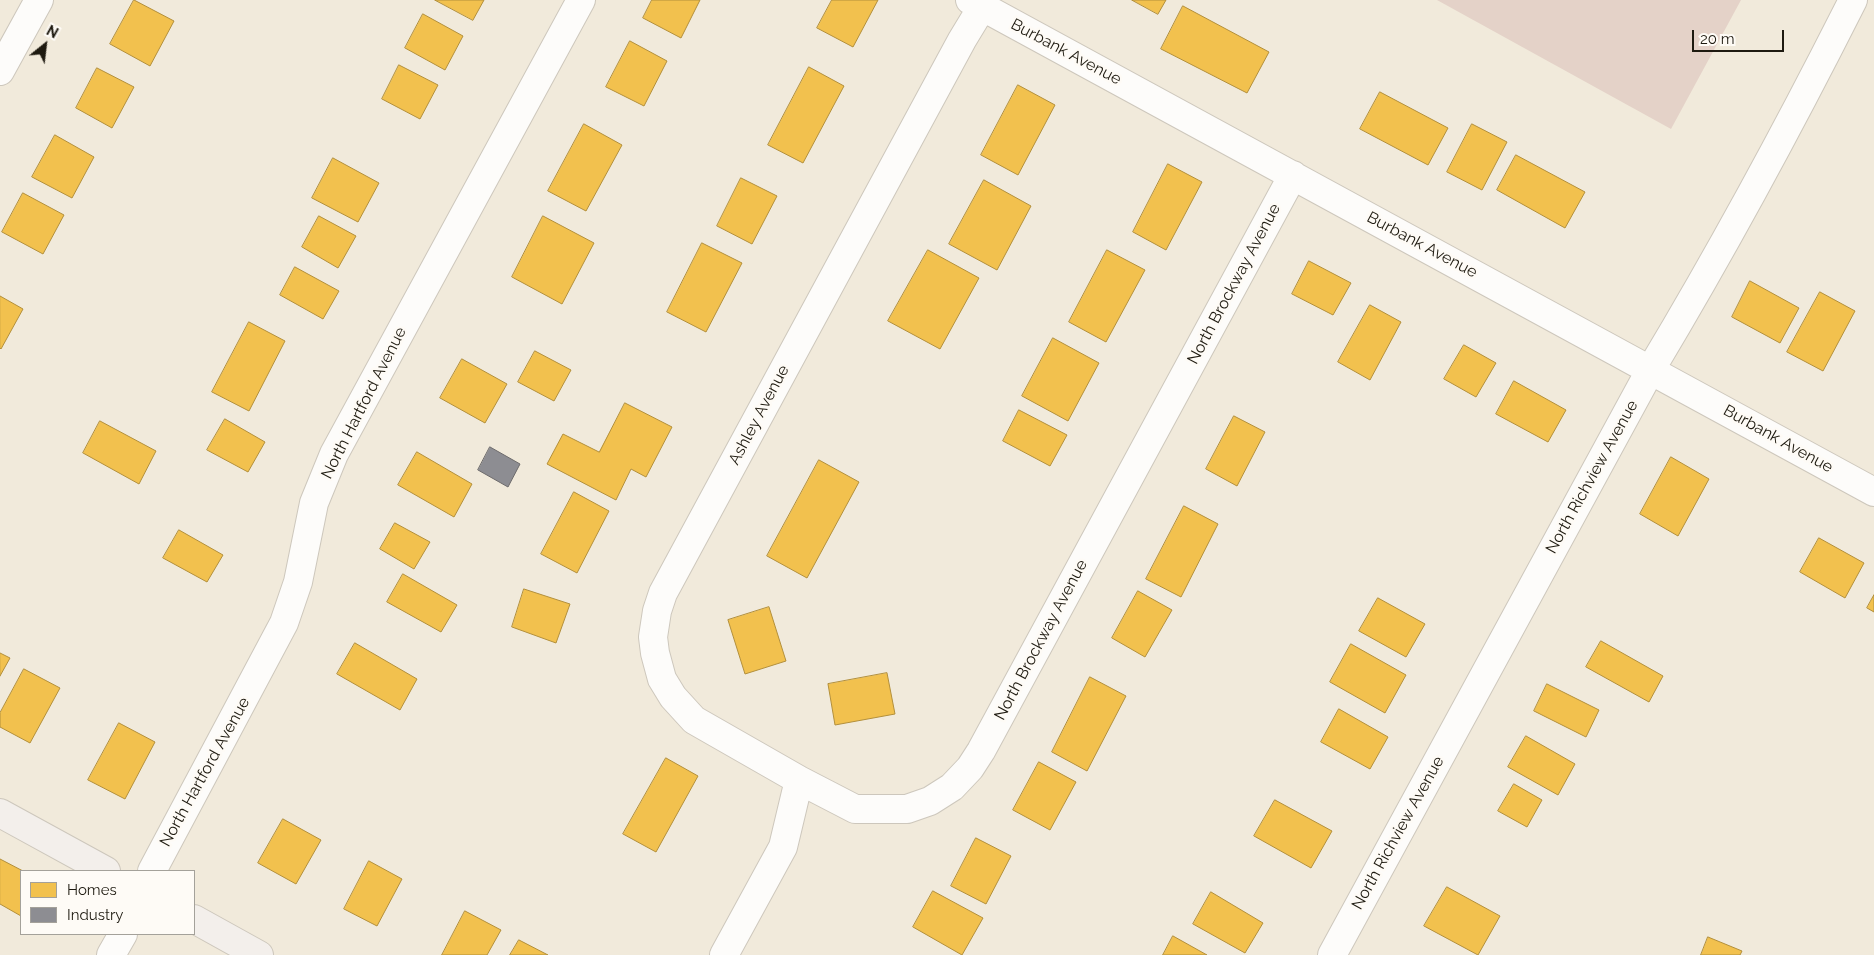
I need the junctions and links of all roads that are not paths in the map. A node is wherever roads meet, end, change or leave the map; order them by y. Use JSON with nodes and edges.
{"nodes":[{"id":1,"x":39,"y":0,"type":"edge"},
{"id":2,"x":580,"y":0,"type":"edge"},
{"id":3,"x":1853,"y":0,"type":"edge"},
{"id":4,"x":976,"y":4,"type":"edge"},
{"id":5,"x":0,"y":71,"type":"edge"},
{"id":6,"x":1293,"y":175,"type":"junction"},
{"id":7,"x":1651,"y":369,"type":"junction"},
{"id":8,"x":1874,"y":492,"type":"edge"},
{"id":9,"x":799,"y":780,"type":"junction"},
{"id":10,"x":0,"y":813,"type":"edge"},
{"id":11,"x":104,"y":870,"type":"edge"},
{"id":12,"x":153,"y":870,"type":"edge"},
{"id":13,"x":195,"y":921,"type":"edge"},
{"id":14,"x":122,"y":935,"type":"edge"},
{"id":15,"x":112,"y":955,"type":"edge"},
{"id":16,"x":259,"y":955,"type":"edge"},
{"id":17,"x":724,"y":955,"type":"edge"},
{"id":18,"x":1332,"y":955,"type":"edge"}],
"edges":[{"from":1,"to":5,"type":"street"},
{"from":2,"to":12,"type":"street","name":"North Hartford Avenue"},
{"from":3,"to":7,"type":"street","name":"North Richview Avenue"},
{"from":4,"to":6,"type":"street","name":"Burbank Avenue"},
{"from":4,"to":9,"type":"street","name":"Ashley Avenue"},
{"from":6,"to":7,"type":"street","name":"Burbank Avenue"},
{"from":6,"to":9,"type":"street","name":"North Brockway Avenue"},
{"from":7,"to":8,"type":"street","name":"Burbank Avenue"},
{"from":7,"to":18,"type":"street","name":"North Richview Avenue"},
{"from":9,"to":17,"type":"street"},
{"from":10,"to":11,"type":"street"},
{"from":13,"to":16,"type":"street"},
{"from":14,"to":15,"type":"street"}]}
